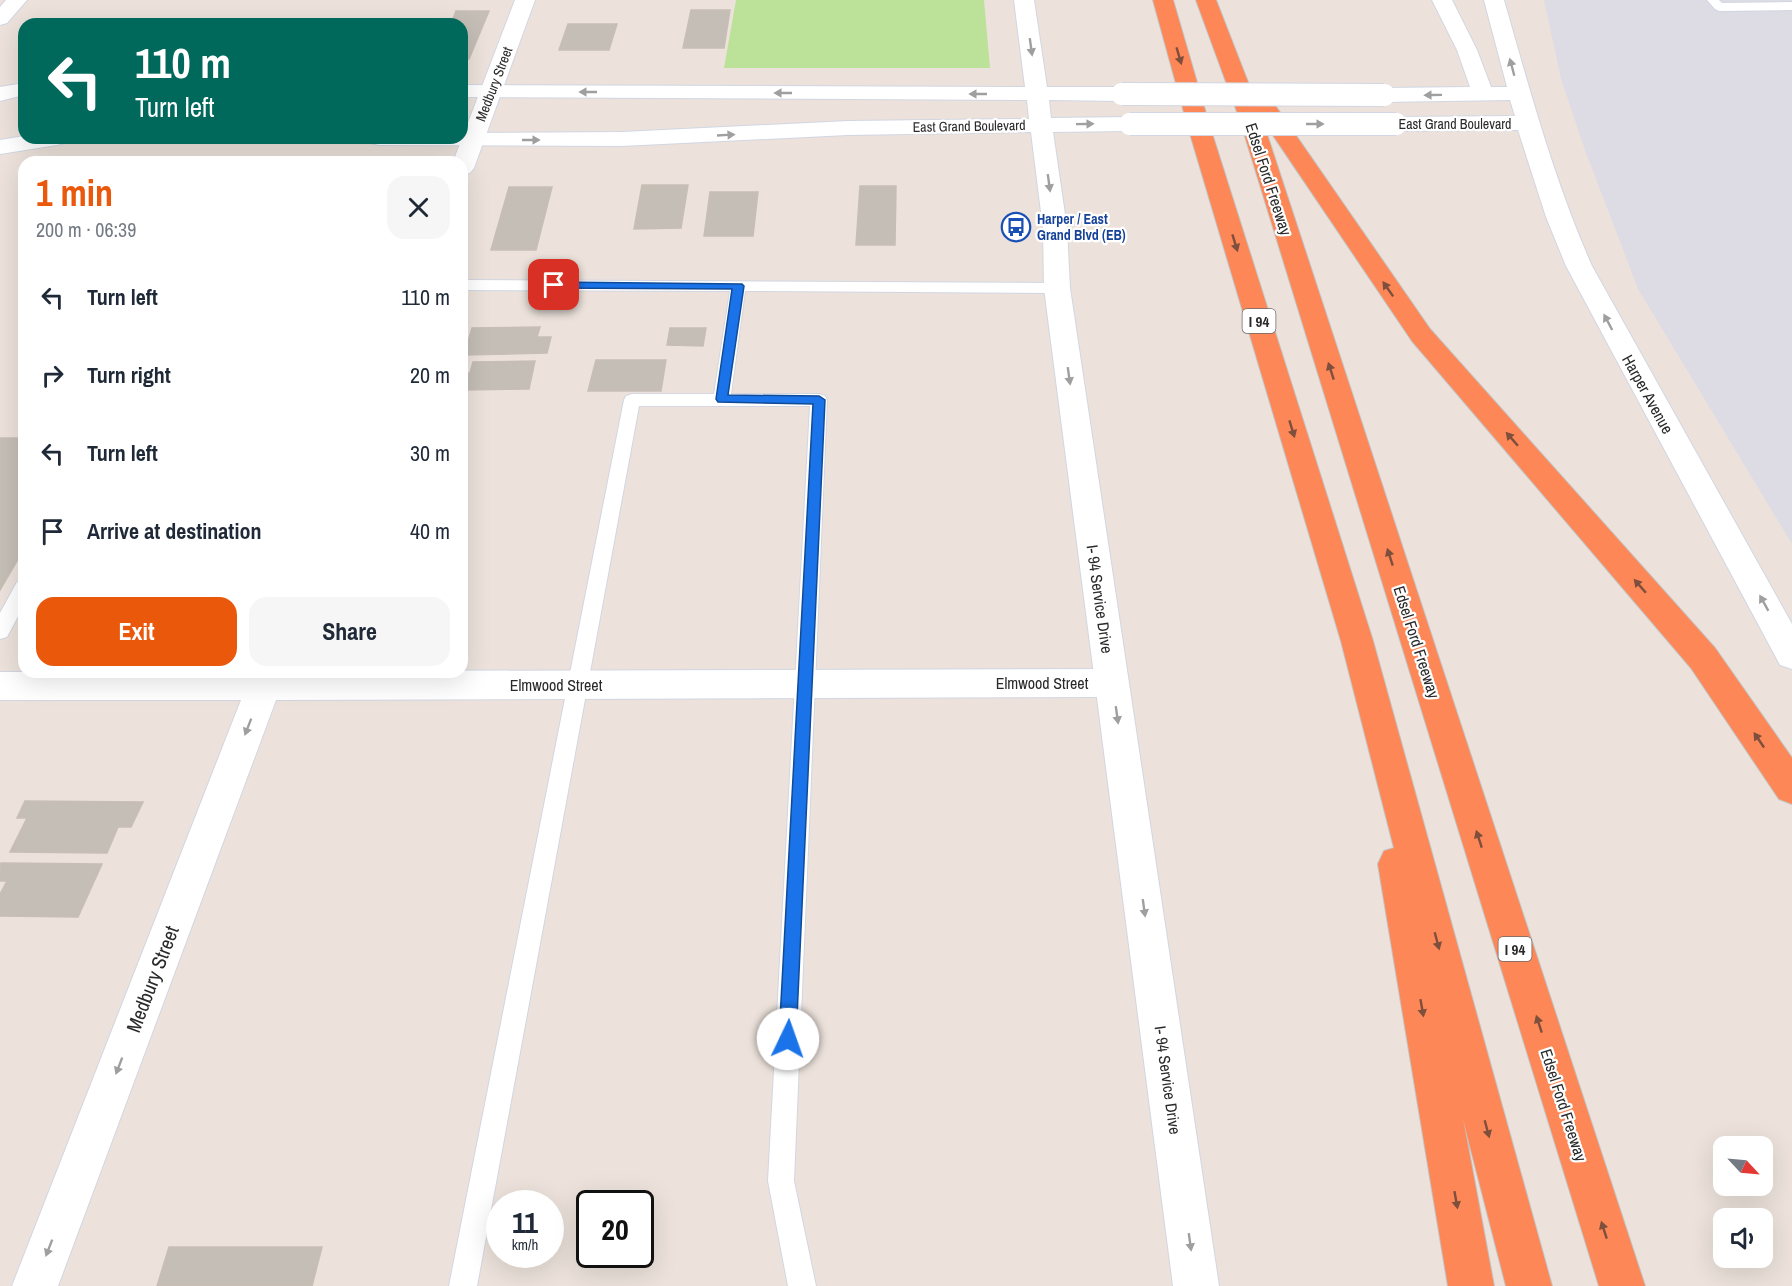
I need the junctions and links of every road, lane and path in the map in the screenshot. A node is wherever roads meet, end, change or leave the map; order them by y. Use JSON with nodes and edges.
{"nodes":[{"id":1,"x":17,"y":0,"type":"edge"},
{"id":2,"x":525,"y":0,"type":"edge"},
{"id":3,"x":1024,"y":0,"type":"edge"},
{"id":4,"x":1163,"y":0,"type":"edge"},
{"id":5,"x":1206,"y":0,"type":"edge"},
{"id":6,"x":1442,"y":0,"type":"edge"},
{"id":7,"x":1494,"y":0,"type":"edge"},
{"id":8,"x":1713,"y":0,"type":"edge"},
{"id":9,"x":1792,"y":6,"type":"edge"},
{"id":10,"x":1,"y":17,"type":"edge"},
{"id":11,"x":1225,"y":51,"type":"junction"},
{"id":12,"x":468,"y":91,"type":"edge"},
{"id":13,"x":492,"y":92,"type":"junction"},
{"id":14,"x":1519,"y":93,"type":"junction"},
{"id":15,"x":1482,"y":94,"type":"junction"},
{"id":16,"x":1039,"y":109,"type":"junction"},
{"id":17,"x":1528,"y":123,"type":"junction"},
{"id":18,"x":468,"y":140,"type":"edge"},
{"id":19,"x":473,"y":140,"type":"junction"},
{"id":20,"x":19,"y":144,"type":"edge"},
{"id":21,"x":0,"y":147,"type":"edge"},
{"id":22,"x":467,"y":156,"type":"edge"},
{"id":23,"x":468,"y":285,"type":"edge"},
{"id":24,"x":738,"y":286,"type":"junction"},
{"id":25,"x":1057,"y":288,"type":"junction"},
{"id":26,"x":722,"y":399,"type":"junction"},
{"id":27,"x":18,"y":598,"type":"edge"},
{"id":28,"x":0,"y":631,"type":"edge"},
{"id":29,"x":1358,"y":640,"type":"junction"},
{"id":30,"x":1792,"y":654,"type":"edge"},
{"id":31,"x":266,"y":679,"type":"edge"},
{"id":32,"x":1112,"y":683,"type":"junction"},
{"id":33,"x":576,"y":684,"type":"junction"},
{"id":34,"x":805,"y":684,"type":"junction"},
{"id":35,"x":0,"y":686,"type":"edge"},
{"id":36,"x":1792,"y":789,"type":"edge"},
{"id":37,"x":35,"y":1286,"type":"edge"},
{"id":38,"x":463,"y":1286,"type":"edge"},
{"id":39,"x":802,"y":1286,"type":"edge"},
{"id":40,"x":1196,"y":1286,"type":"edge"},
{"id":41,"x":1471,"y":1286,"type":"edge"},
{"id":42,"x":1529,"y":1286,"type":"edge"},
{"id":43,"x":1622,"y":1286,"type":"edge"}],
"edges":[{"from":1,"to":10,"type":"street"},
{"from":2,"to":13,"type":"street","name":"Medbury Street"},
{"from":3,"to":16,"type":"street","name":"I- 94 Service Drive","one_way":true},
{"from":4,"to":29,"type":"highway","number":"I 94","one_way":true},
{"from":5,"to":11,"type":"highway","name":"Edsel Ford Freeway","number":"I 94"},
{"from":6,"to":15,"type":"street","name":"East Grand Boulevard"},
{"from":14,"to":7,"type":"street","name":"East Grand Boulevard","one_way":true},
{"from":8,"to":9,"type":"lane"},
{"from":36,"to":11,"type":"highway","one_way":true},
{"from":43,"to":11,"type":"highway","name":"Edsel Ford Freeway","number":"I 94","one_way":true},
{"from":12,"to":13,"type":"street","name":"East Grand Boulevard"},
{"from":16,"to":13,"type":"street","name":"East Grand Boulevard","one_way":true},
{"from":13,"to":19,"type":"street","name":"Medbury Street"},
{"from":14,"to":15,"type":"street","name":"East Grand Boulevard"},
{"from":14,"to":17,"type":"street","name":"East Grand Boulevard"},
{"from":15,"to":16,"type":"street","name":"East Grand Boulevard","one_way":true,"bridge":true},
{"from":16,"to":17,"type":"street","name":"East Grand Boulevard","one_way":true,"bridge":true},
{"from":19,"to":16,"type":"street","name":"East Grand Boulevard","one_way":true},
{"from":16,"to":25,"type":"street","name":"I- 94 Service Drive","one_way":true},
{"from":30,"to":17,"type":"street","name":"Harper Avenue","one_way":true},
{"from":18,"to":19,"type":"street","name":"East Grand Boulevard"},
{"from":19,"to":22,"type":"street","name":"Medbury Street"},
{"from":20,"to":21,"type":"street"},
{"from":23,"to":24,"type":"lane"},
{"from":24,"to":25,"type":"lane"},
{"from":24,"to":26,"type":"lane"},
{"from":25,"to":32,"type":"street","name":"I- 94 Service Drive","one_way":true},
{"from":26,"to":33,"type":"lane"},
{"from":26,"to":34,"type":"lane"},
{"from":27,"to":28,"type":"lane"},
{"from":29,"to":41,"type":"highway","one_way":true},
{"from":29,"to":42,"type":"highway","number":"I 94","one_way":true},
{"from":31,"to":33,"type":"street","name":"Elmwood Street"},
{"from":31,"to":35,"type":"street","name":"Elmwood Street"},
{"from":31,"to":37,"type":"street","name":"Medbury Street","one_way":true},
{"from":32,"to":34,"type":"street","name":"Elmwood Street"},
{"from":32,"to":40,"type":"street","name":"I- 94 Service Drive","one_way":true},
{"from":33,"to":34,"type":"street","name":"Elmwood Street"},
{"from":33,"to":38,"type":"lane"},
{"from":34,"to":39,"type":"lane"}]}
